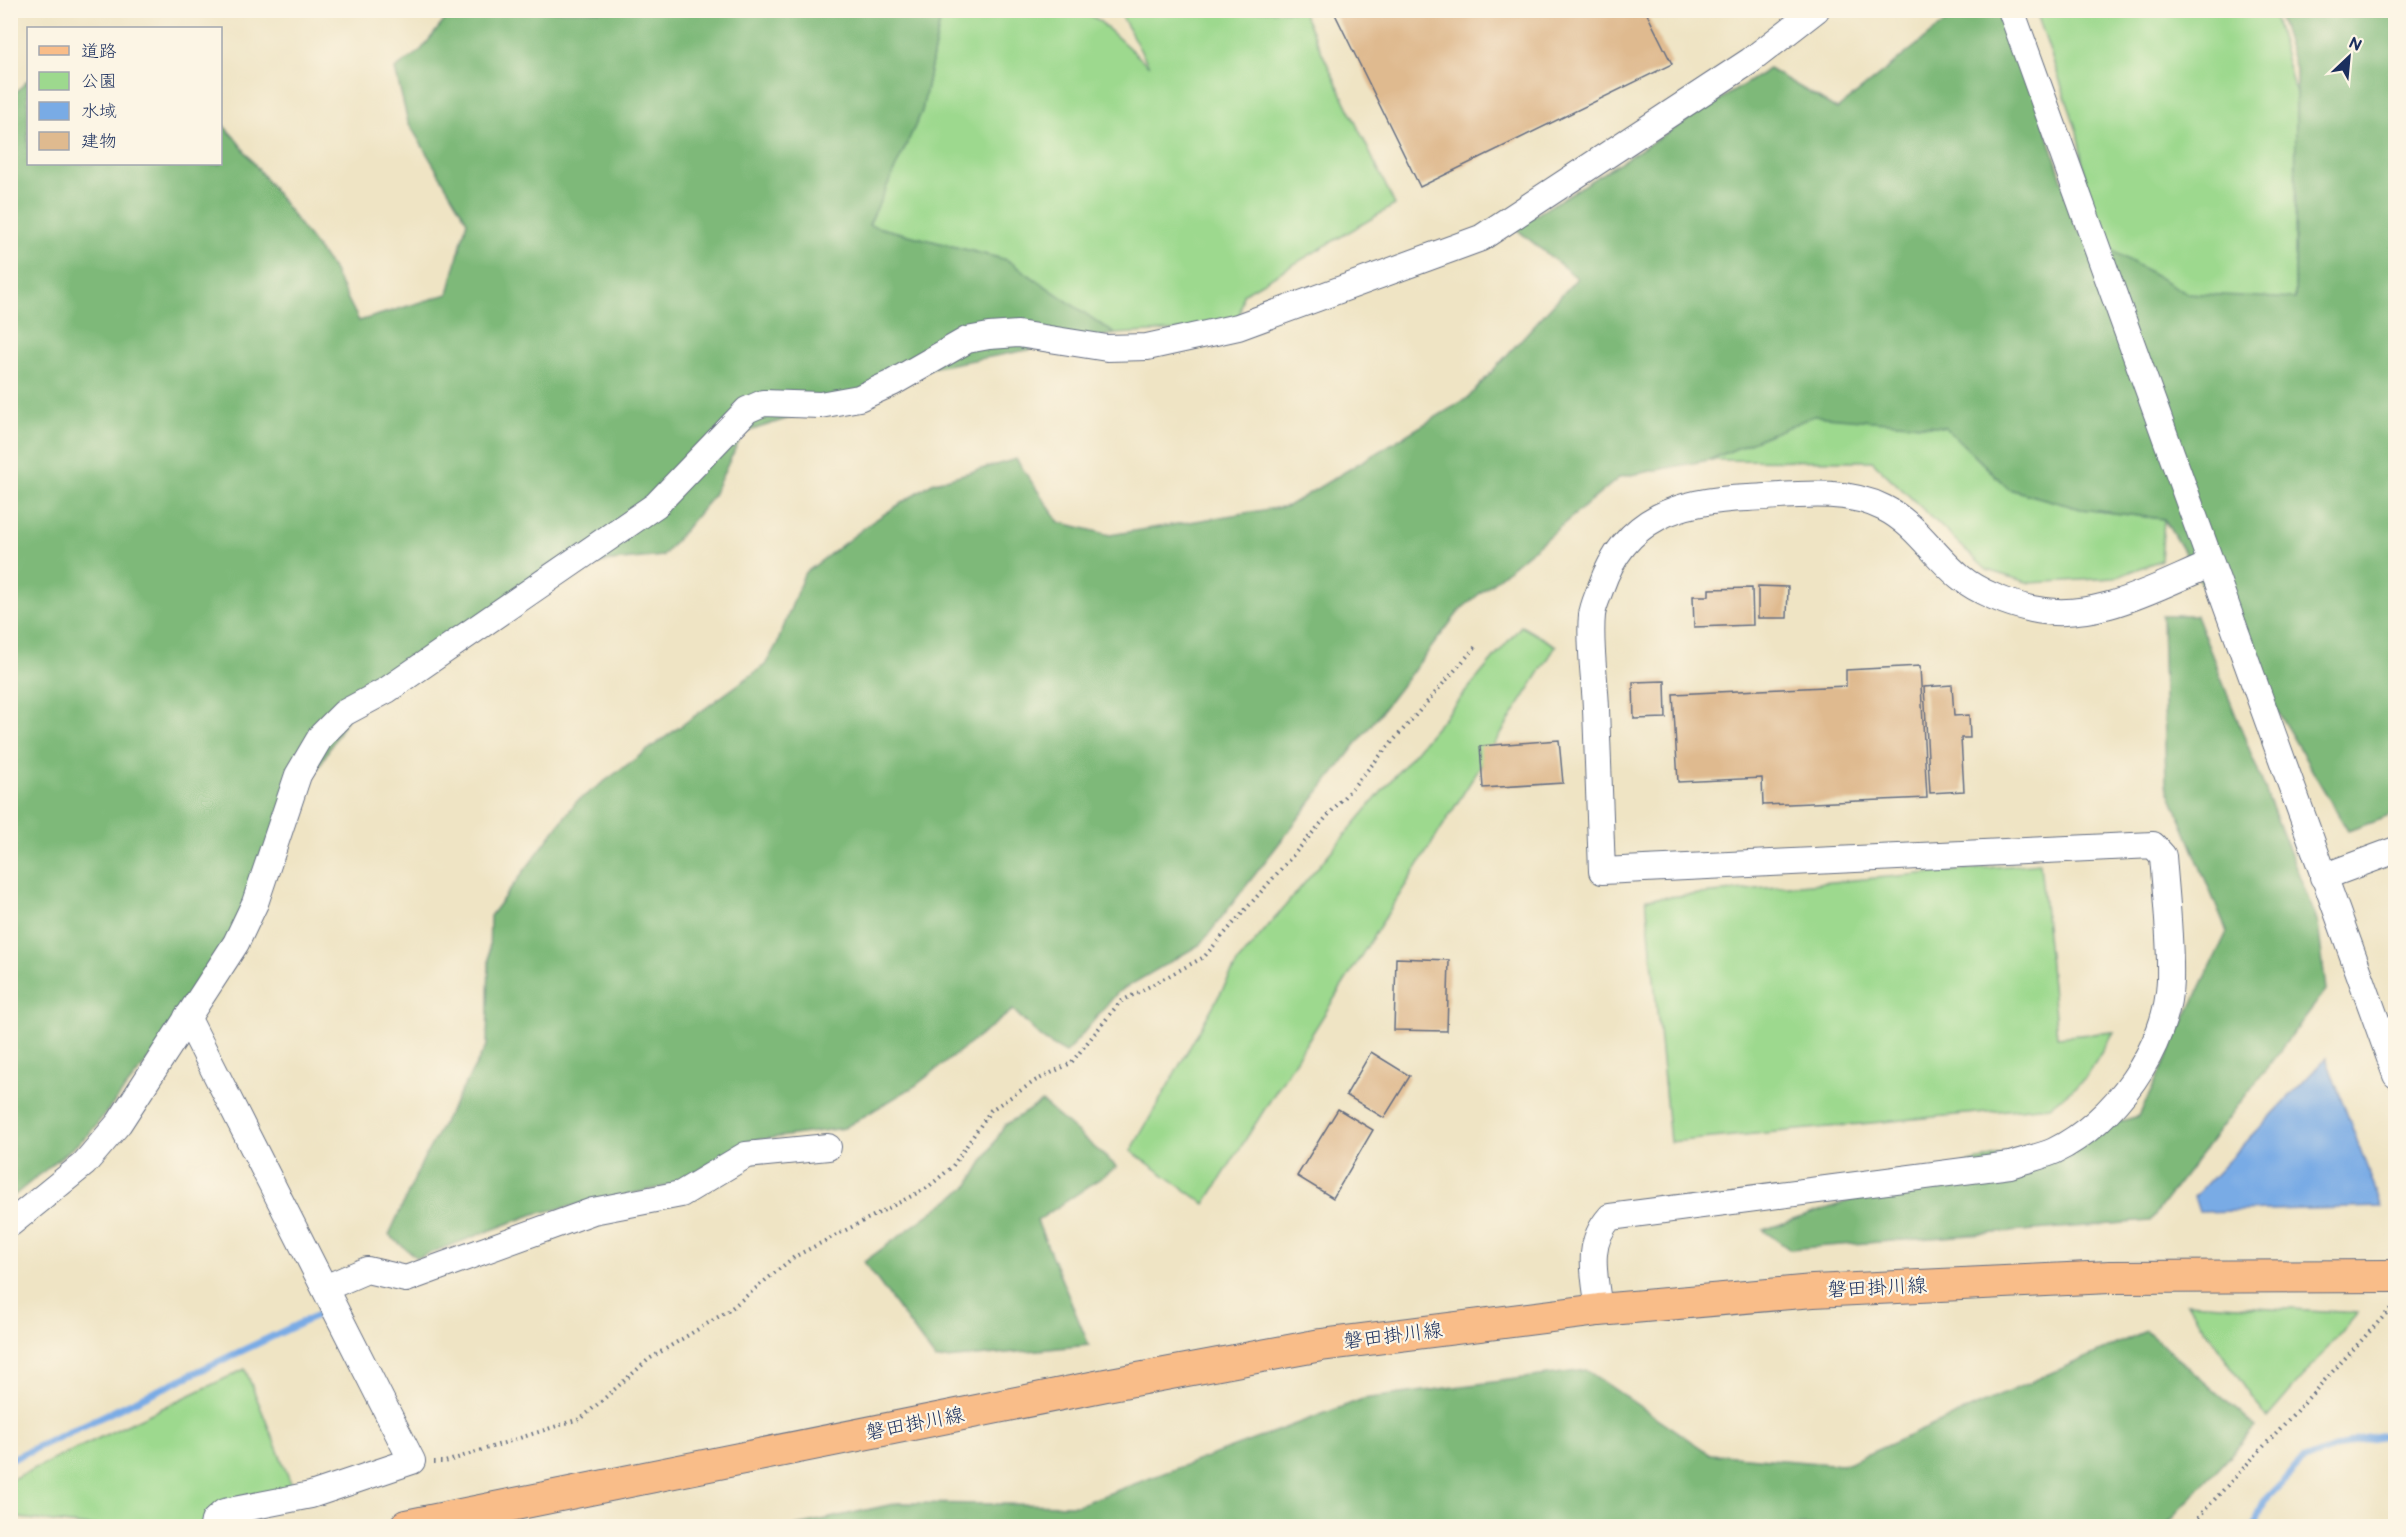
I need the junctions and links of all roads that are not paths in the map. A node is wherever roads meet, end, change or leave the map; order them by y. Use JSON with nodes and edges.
{"nodes":[{"id":1,"x":1816,"y":10,"type":"edge"},
{"id":2,"x":2011,"y":10,"type":"edge"},
{"id":3,"x":2210,"y":565,"type":"junction"},
{"id":4,"x":2396,"y":850,"type":"edge"},
{"id":5,"x":2324,"y":877,"type":"junction"},
{"id":6,"x":187,"y":1017,"type":"junction"},
{"id":7,"x":2396,"y":1075,"type":"edge"},
{"id":8,"x":828,"y":1148,"type":"dead end"},
{"id":9,"x":10,"y":1224,"type":"edge"},
{"id":10,"x":2396,"y":1276,"type":"edge"},
{"id":11,"x":325,"y":1288,"type":"junction"},
{"id":12,"x":1599,"y":1310,"type":"junction"},
{"id":13,"x":422,"y":1525,"type":"edge"},
{"id":14,"x":213,"y":1527,"type":"edge"}],
"edges":[{"from":1,"to":6,"type":"street"},
{"from":2,"to":3,"type":"street"},
{"from":3,"to":5,"type":"street"},
{"from":3,"to":12,"type":"street"},
{"from":4,"to":5,"type":"street"},
{"from":5,"to":7,"type":"street"},
{"from":6,"to":9,"type":"street"},
{"from":6,"to":11,"type":"street"},
{"from":8,"to":11,"type":"street"},
{"from":10,"to":12,"type":"main road","name":"磐田掛川線"},
{"from":11,"to":14,"type":"street"},
{"from":12,"to":13,"type":"main road","name":"磐田掛川線"}]}
